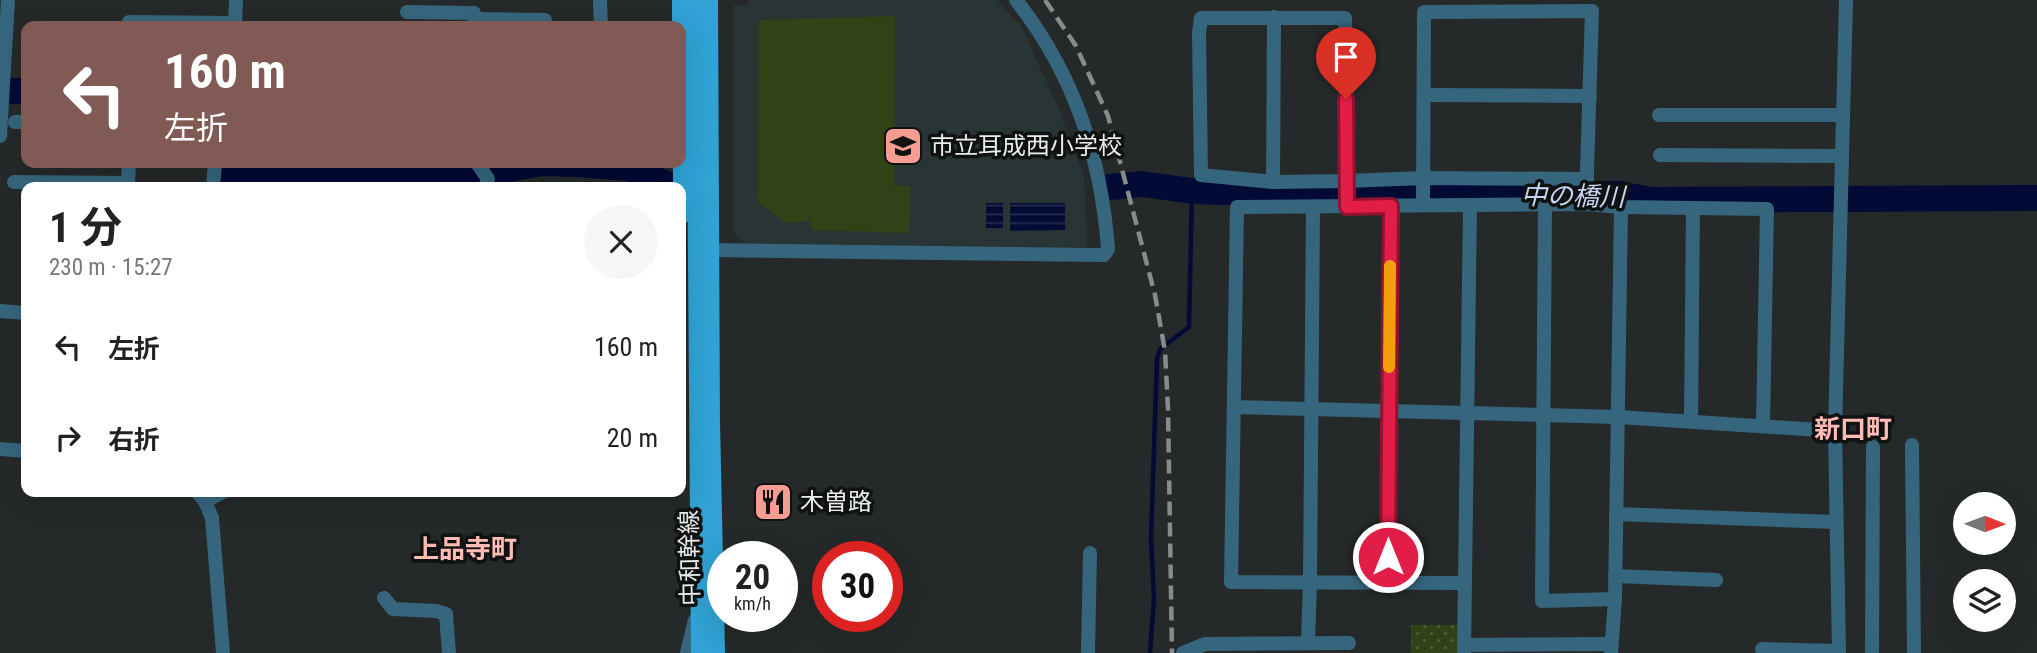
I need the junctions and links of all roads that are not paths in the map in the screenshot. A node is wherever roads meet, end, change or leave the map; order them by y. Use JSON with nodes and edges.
{"nodes":[{"id":1,"x":8,"y":0,"type":"edge"},
{"id":2,"x":236,"y":0,"type":"edge"},
{"id":3,"x":600,"y":0,"type":"edge"},
{"id":4,"x":681,"y":0,"type":"edge"},
{"id":5,"x":1016,"y":0,"type":"edge"},
{"id":6,"x":1846,"y":0,"type":"edge"},
{"id":7,"x":706,"y":6,"type":"edge"},
{"id":8,"x":1595,"y":6,"type":"edge"},
{"id":9,"x":407,"y":12,"type":"dead end"},
{"id":10,"x":474,"y":15,"type":"edge"},
{"id":11,"x":1274,"y":17,"type":"junction"},
{"id":12,"x":545,"y":20,"type":"dead end"},
{"id":13,"x":235,"y":21,"type":"edge"},
{"id":14,"x":601,"y":21,"type":"edge"},
{"id":15,"x":681,"y":21,"type":"edge"},
{"id":16,"x":1424,"y":95,"type":"junction"},
{"id":17,"x":1590,"y":96,"type":"junction"},
{"id":18,"x":1659,"y":115,"type":"dead end"},
{"id":19,"x":1841,"y":115,"type":"junction"},
{"id":20,"x":0,"y":136,"type":"edge"},
{"id":21,"x":1660,"y":155,"type":"dead end"},
{"id":22,"x":1841,"y":156,"type":"junction"},
{"id":23,"x":14,"y":182,"type":"dead end"},
{"id":24,"x":21,"y":182,"type":"edge"},
{"id":25,"x":1273,"y":182,"type":"junction"},
{"id":26,"x":1586,"y":191,"type":"junction"},
{"id":27,"x":1423,"y":192,"type":"junction"},
{"id":28,"x":1347,"y":194,"type":"junction"},
{"id":29,"x":1545,"y":204,"type":"junction"},
{"id":30,"x":686,"y":206,"type":"edge"},
{"id":31,"x":1391,"y":206,"type":"junction"},
{"id":32,"x":1470,"y":206,"type":"junction"},
{"id":33,"x":1313,"y":207,"type":"junction"},
{"id":34,"x":1621,"y":207,"type":"junction"},
{"id":35,"x":1693,"y":208,"type":"junction"},
{"id":36,"x":711,"y":250,"type":"junction"},
{"id":37,"x":696,"y":272,"type":"junction"},
{"id":38,"x":0,"y":311,"type":"edge"},
{"id":39,"x":21,"y":313,"type":"edge"},
{"id":40,"x":1234,"y":407,"type":"junction"},
{"id":41,"x":1311,"y":409,"type":"junction"},
{"id":42,"x":1388,"y":412,"type":"junction"},
{"id":43,"x":1466,"y":414,"type":"junction"},
{"id":44,"x":1543,"y":416,"type":"junction"},
{"id":45,"x":1618,"y":417,"type":"junction"},
{"id":46,"x":1691,"y":421,"type":"junction"},
{"id":47,"x":1763,"y":425,"type":"junction"},
{"id":48,"x":1835,"y":431,"type":"junction"},
{"id":49,"x":1912,"y":446,"type":"dead end"},
{"id":50,"x":1873,"y":447,"type":"dead end"},
{"id":51,"x":0,"y":449,"type":"edge"},
{"id":52,"x":21,"y":451,"type":"edge"},
{"id":53,"x":201,"y":497,"type":"edge"},
{"id":54,"x":1616,"y":514,"type":"junction"},
{"id":55,"x":1836,"y":522,"type":"junction"},
{"id":56,"x":1090,"y":552,"type":"dead end"},
{"id":57,"x":1615,"y":576,"type":"junction"},
{"id":58,"x":1716,"y":580,"type":"dead end"},
{"id":59,"x":1388,"y":582,"type":"junction"},
{"id":60,"x":1311,"y":583,"type":"junction"},
{"id":61,"x":1465,"y":583,"type":"junction"},
{"id":62,"x":384,"y":598,"type":"dead end"},
{"id":63,"x":1615,"y":599,"type":"junction"},
{"id":64,"x":699,"y":603,"type":"junction"},
{"id":65,"x":1308,"y":643,"type":"junction"},
{"id":66,"x":1349,"y":643,"type":"dead end"},
{"id":67,"x":1539,"y":648,"type":"edge"},
{"id":68,"x":1611,"y":648,"type":"edge"},
{"id":69,"x":1464,"y":649,"type":"edge"},
{"id":70,"x":1762,"y":649,"type":"dead end"},
{"id":71,"x":712,"y":652,"type":"edge"},
{"id":72,"x":1839,"y":652,"type":"edge"},
{"id":73,"x":223,"y":653,"type":"edge"},
{"id":74,"x":449,"y":653,"type":"edge"},
{"id":75,"x":687,"y":653,"type":"edge"},
{"id":76,"x":1088,"y":653,"type":"edge"},
{"id":77,"x":1182,"y":653,"type":"edge"},
{"id":78,"x":1872,"y":653,"type":"edge"},
{"id":79,"x":1914,"y":653,"type":"edge"}],
"edges":[{"from":1,"to":20,"type":"street"},
{"from":2,"to":13,"type":"street"},
{"from":3,"to":14,"type":"street"},
{"from":4,"to":15,"type":"main road"},
{"from":5,"to":36,"type":"street"},
{"from":6,"to":19,"type":"street"},
{"from":7,"to":36,"type":"main road","name":"中和幹線"},
{"from":7,"to":37,"type":"main road","name":"中和幹線"},
{"from":8,"to":16,"type":"street"},
{"from":8,"to":17,"type":"street"},
{"from":9,"to":10,"type":"street"},
{"from":10,"to":12,"type":"street"},
{"from":11,"to":25,"type":"street"},
{"from":11,"to":25,"type":"street"},
{"from":11,"to":28,"type":"street"},
{"from":16,"to":17,"type":"street"},
{"from":16,"to":27,"type":"street"},
{"from":17,"to":26,"type":"street"},
{"from":18,"to":19,"type":"street"},
{"from":19,"to":22,"type":"street"},
{"from":21,"to":22,"type":"street"},
{"from":22,"to":48,"type":"street"},
{"from":23,"to":24,"type":"street"},
{"from":25,"to":28,"type":"street"},
{"from":26,"to":27,"type":"street"},
{"from":26,"to":29,"type":"street"},
{"from":26,"to":34,"type":"street"},
{"from":27,"to":28,"type":"street"},
{"from":27,"to":31,"type":"street"},
{"from":27,"to":32,"type":"street"},
{"from":28,"to":31,"type":"street"},
{"from":28,"to":33,"type":"street"},
{"from":29,"to":32,"type":"street"},
{"from":29,"to":44,"type":"street"},
{"from":30,"to":37,"type":"main road"},
{"from":31,"to":42,"type":"street"},
{"from":32,"to":43,"type":"street"},
{"from":33,"to":40,"type":"street"},
{"from":33,"to":41,"type":"street"},
{"from":34,"to":35,"type":"street"},
{"from":34,"to":45,"type":"street"},
{"from":35,"to":46,"type":"street"},
{"from":35,"to":47,"type":"street"},
{"from":36,"to":71,"type":"main road","name":"中和幹線"},
{"from":37,"to":64,"type":"main road","name":"中和幹線"},
{"from":38,"to":39,"type":"street"},
{"from":40,"to":41,"type":"street"},
{"from":40,"to":60,"type":"street"},
{"from":41,"to":42,"type":"street"},
{"from":41,"to":60,"type":"street"},
{"from":42,"to":43,"type":"street"},
{"from":42,"to":59,"type":"street"},
{"from":43,"to":44,"type":"street"},
{"from":43,"to":61,"type":"street"},
{"from":44,"to":45,"type":"street"},
{"from":44,"to":63,"type":"street"},
{"from":45,"to":46,"type":"street"},
{"from":45,"to":54,"type":"street"},
{"from":46,"to":47,"type":"street"},
{"from":47,"to":48,"type":"street"},
{"from":48,"to":55,"type":"street"},
{"from":49,"to":79,"type":"street"},
{"from":50,"to":78,"type":"street"},
{"from":51,"to":52,"type":"street"},
{"from":53,"to":73,"type":"street"},
{"from":54,"to":55,"type":"street"},
{"from":54,"to":57,"type":"street"},
{"from":55,"to":72,"type":"street"},
{"from":56,"to":76,"type":"street"},
{"from":57,"to":58,"type":"street"},
{"from":57,"to":63,"type":"street"},
{"from":59,"to":60,"type":"street"},
{"from":59,"to":61,"type":"street"},
{"from":60,"to":65,"type":"street"},
{"from":61,"to":69,"type":"street"},
{"from":62,"to":74,"type":"street"},
{"from":63,"to":68,"type":"street"},
{"from":64,"to":71,"type":"main road","name":"中和幹線"},
{"from":64,"to":75,"type":"street"},
{"from":65,"to":66,"type":"street"},
{"from":65,"to":77,"type":"street"},
{"from":67,"to":68,"type":"street"},
{"from":67,"to":69,"type":"street"},
{"from":70,"to":72,"type":"street"}]}
